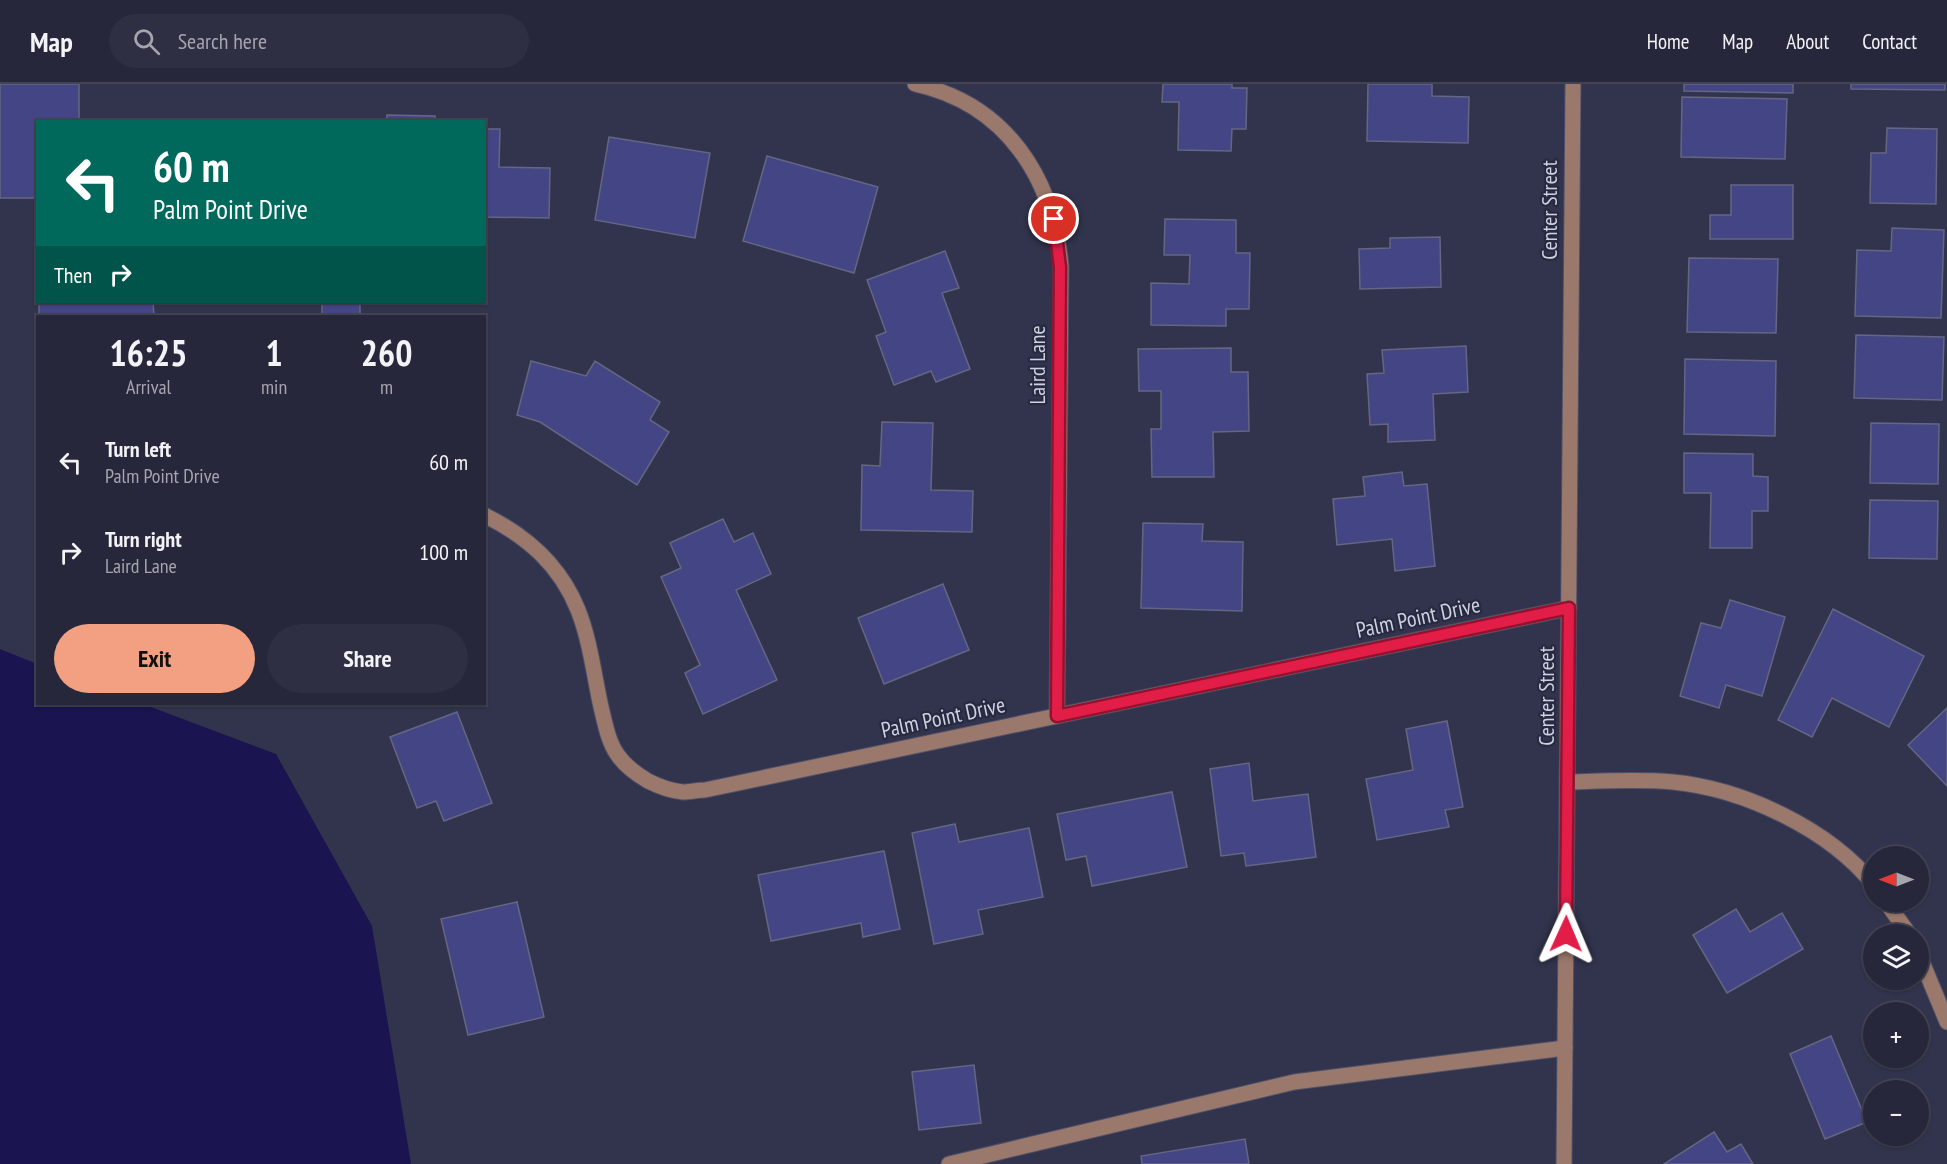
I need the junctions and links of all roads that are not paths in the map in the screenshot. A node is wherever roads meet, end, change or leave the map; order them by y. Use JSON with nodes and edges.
{"nodes":[{"id":1,"x":915,"y":84,"type":"edge"},
{"id":2,"x":1573,"y":84,"type":"edge"},
{"id":3,"x":486,"y":516,"type":"edge"},
{"id":4,"x":1569,"y":608,"type":"junction"},
{"id":5,"x":1057,"y":716,"type":"junction"},
{"id":6,"x":1568,"y":782,"type":"junction"},
{"id":7,"x":1863,"y":875,"type":"edge"},
{"id":8,"x":1929,"y":979,"type":"edge"},
{"id":9,"x":1947,"y":1022,"type":"edge"},
{"id":10,"x":1565,"y":1048,"type":"junction"},
{"id":11,"x":949,"y":1164,"type":"edge"},
{"id":12,"x":1564,"y":1164,"type":"edge"}],
"edges":[{"from":1,"to":5,"type":"street","name":"Laird Lane"},
{"from":2,"to":4,"type":"street","name":"Center Street"},
{"from":3,"to":5,"type":"street","name":"Palm Point Drive"},
{"from":4,"to":5,"type":"street","name":"Palm Point Drive"},
{"from":4,"to":6,"type":"street","name":"Center Street"},
{"from":6,"to":7,"type":"street"},
{"from":6,"to":10,"type":"street","name":"Center Street"},
{"from":8,"to":9,"type":"street"},
{"from":10,"to":11,"type":"street"},
{"from":10,"to":12,"type":"street","name":"Center Street"}]}
